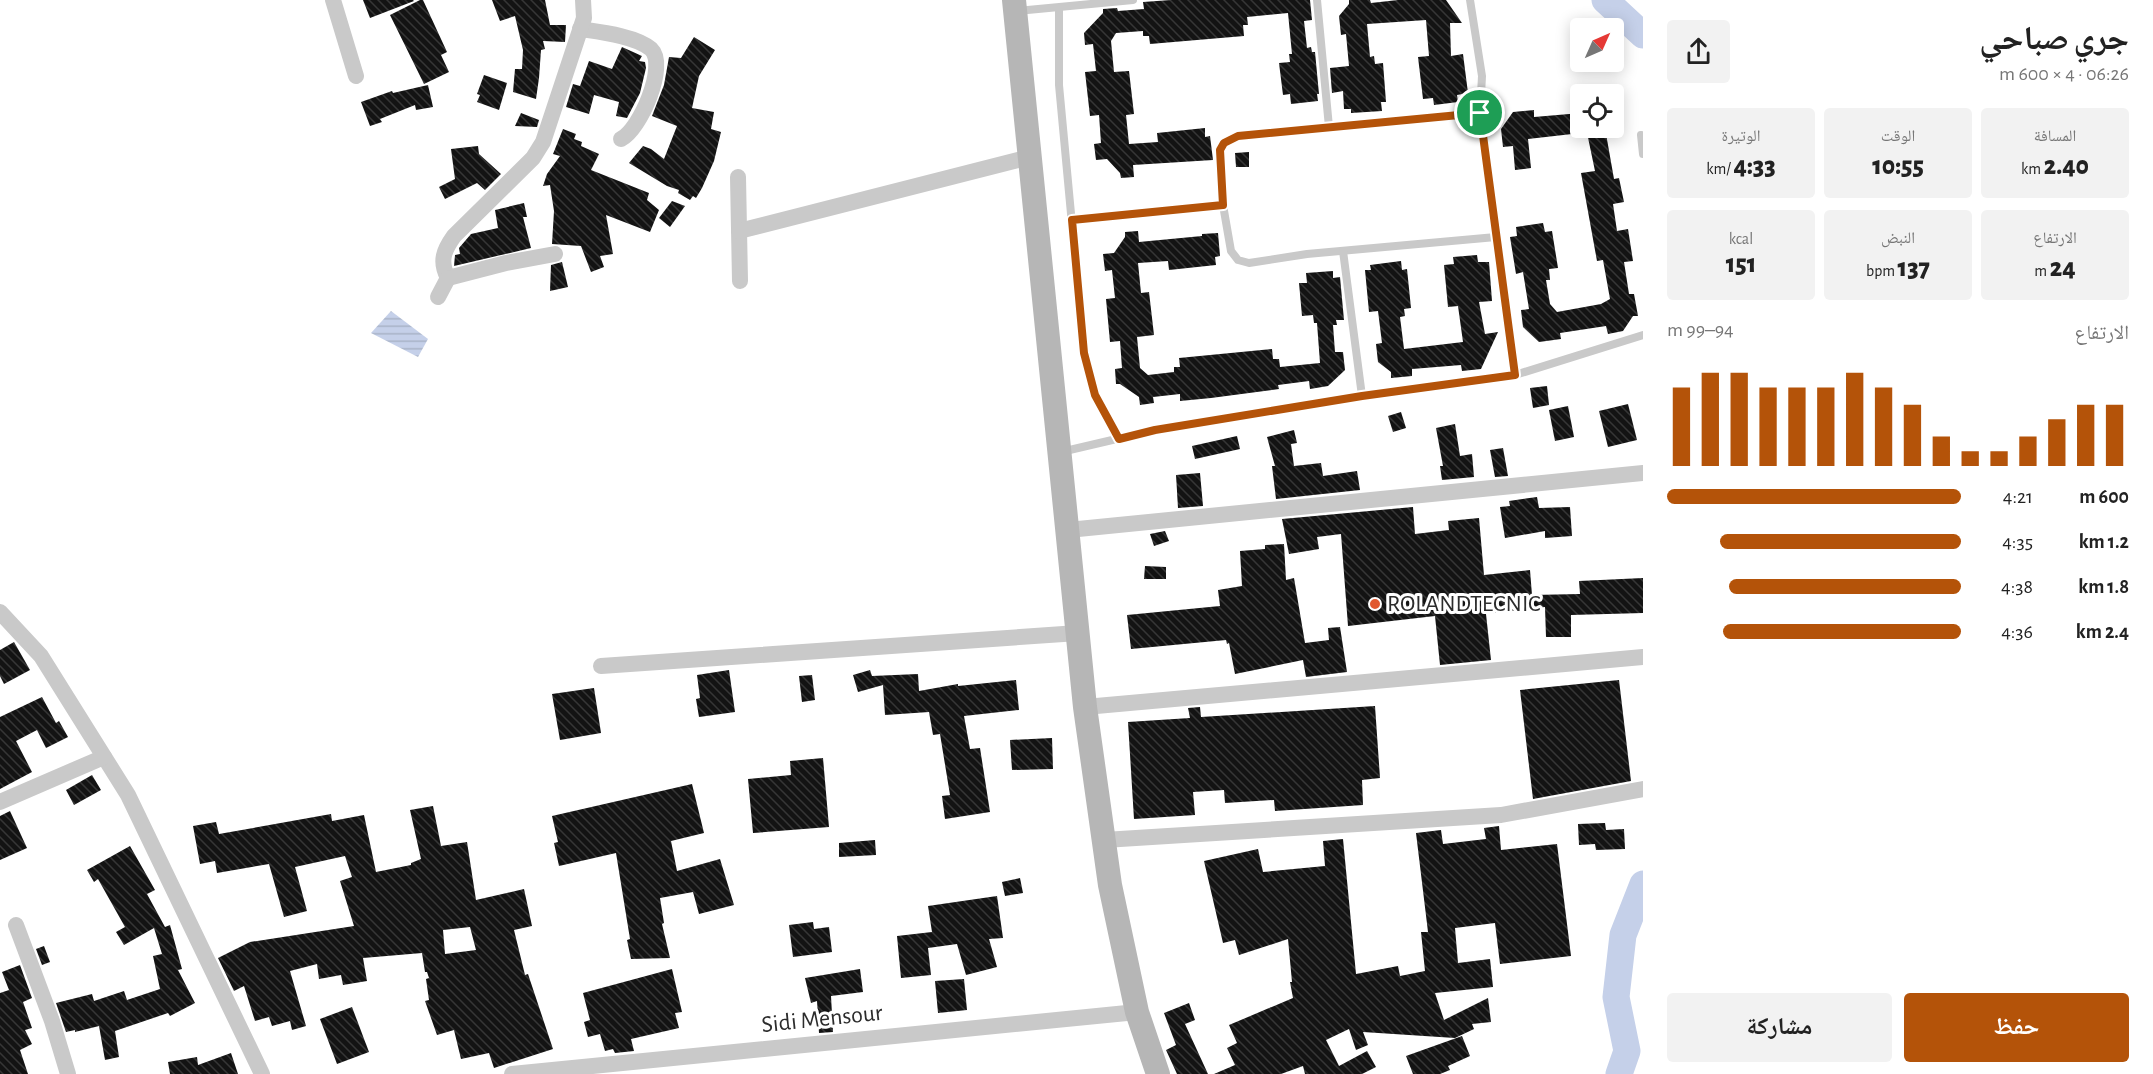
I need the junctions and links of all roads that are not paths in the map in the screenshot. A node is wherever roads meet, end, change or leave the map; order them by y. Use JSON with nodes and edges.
{"nodes":[{"id":1,"x":333,"y":0,"type":"edge"},
{"id":2,"x":583,"y":0,"type":"edge"},
{"id":3,"x":1133,"y":0,"type":"edge"},
{"id":4,"x":1317,"y":0,"type":"edge"},
{"id":5,"x":1470,"y":0,"type":"edge"},
{"id":6,"x":1015,"y":5,"type":"edge"},
{"id":7,"x":1059,"y":8,"type":"junction"},
{"id":8,"x":580,"y":28,"type":"junction"},
{"id":9,"x":356,"y":75,"type":"dead end"},
{"id":10,"x":1480,"y":113,"type":"junction"},
{"id":11,"x":1329,"y":127,"type":"junction"},
{"id":12,"x":1641,"y":135,"type":"dead end"},
{"id":13,"x":621,"y":139,"type":"dead end"},
{"id":14,"x":1643,"y":154,"type":"edge"},
{"id":15,"x":1030,"y":157,"type":"junction"},
{"id":16,"x":738,"y":177,"type":"dead end"},
{"id":17,"x":1223,"y":205,"type":"junction"},
{"id":18,"x":1072,"y":220,"type":"junction"},
{"id":19,"x":739,"y":231,"type":"junction"},
{"id":20,"x":1496,"y":237,"type":"junction"},
{"id":21,"x":1343,"y":251,"type":"junction"},
{"id":22,"x":555,"y":254,"type":"dead end"},
{"id":23,"x":448,"y":278,"type":"junction"},
{"id":24,"x":740,"y":281,"type":"dead end"},
{"id":25,"x":438,"y":297,"type":"dead end"},
{"id":26,"x":1643,"y":335,"type":"edge"},
{"id":27,"x":1515,"y":375,"type":"junction"},
{"id":28,"x":1362,"y":396,"type":"junction"},
{"id":29,"x":1119,"y":439,"type":"junction"},
{"id":30,"x":1060,"y":452,"type":"junction"},
{"id":31,"x":1643,"y":473,"type":"edge"},
{"id":32,"x":1068,"y":530,"type":"junction"},
{"id":33,"x":0,"y":612,"type":"edge"},
{"id":34,"x":1078,"y":633,"type":"junction"},
{"id":35,"x":1643,"y":657,"type":"edge"},
{"id":36,"x":601,"y":666,"type":"dead end"},
{"id":37,"x":1085,"y":707,"type":"junction"},
{"id":38,"x":104,"y":757,"type":"junction"},
{"id":39,"x":1643,"y":789,"type":"edge"},
{"id":40,"x":0,"y":802,"type":"edge"},
{"id":41,"x":1104,"y":840,"type":"junction"},
{"id":42,"x":16,"y":925,"type":"dead end"},
{"id":43,"x":1137,"y":1012,"type":"junction"},
{"id":44,"x":68,"y":1074,"type":"edge"},
{"id":45,"x":262,"y":1074,"type":"edge"},
{"id":46,"x":512,"y":1074,"type":"edge"},
{"id":47,"x":1158,"y":1074,"type":"edge"}],
"edges":[{"from":1,"to":9,"type":"street"},
{"from":2,"to":8,"type":"street"},
{"from":3,"to":7,"type":"lane"},
{"from":4,"to":11,"type":"lane"},
{"from":5,"to":10,"type":"lane"},
{"from":6,"to":7,"type":"lane"},
{"from":6,"to":15,"type":"main road"},
{"from":7,"to":18,"type":"lane"},
{"from":8,"to":13,"type":"street"},
{"from":8,"to":23,"type":"street"},
{"from":10,"to":11,"type":"lane"},
{"from":10,"to":20,"type":"lane"},
{"from":11,"to":17,"type":"lane"},
{"from":12,"to":14,"type":"lane"},
{"from":15,"to":19,"type":"street"},
{"from":15,"to":30,"type":"main road"},
{"from":16,"to":19,"type":"street"},
{"from":17,"to":18,"type":"lane"},
{"from":17,"to":21,"type":"lane"},
{"from":18,"to":29,"type":"lane"},
{"from":19,"to":24,"type":"street"},
{"from":20,"to":21,"type":"lane"},
{"from":20,"to":27,"type":"lane"},
{"from":21,"to":28,"type":"lane"},
{"from":22,"to":23,"type":"street"},
{"from":23,"to":25,"type":"street"},
{"from":26,"to":27,"type":"lane"},
{"from":27,"to":28,"type":"lane"},
{"from":28,"to":29,"type":"lane"},
{"from":29,"to":30,"type":"lane"},
{"from":30,"to":32,"type":"main road"},
{"from":31,"to":32,"type":"street"},
{"from":32,"to":34,"type":"main road"},
{"from":33,"to":38,"type":"street"},
{"from":34,"to":36,"type":"street"},
{"from":34,"to":37,"type":"main road"},
{"from":35,"to":37,"type":"street"},
{"from":37,"to":41,"type":"main road"},
{"from":38,"to":40,"type":"street"},
{"from":38,"to":45,"type":"street"},
{"from":39,"to":41,"type":"street"},
{"from":41,"to":43,"type":"main road"},
{"from":42,"to":44,"type":"street"},
{"from":43,"to":46,"type":"street","name":"Sidi Mensour"},
{"from":43,"to":47,"type":"main road"}]}
